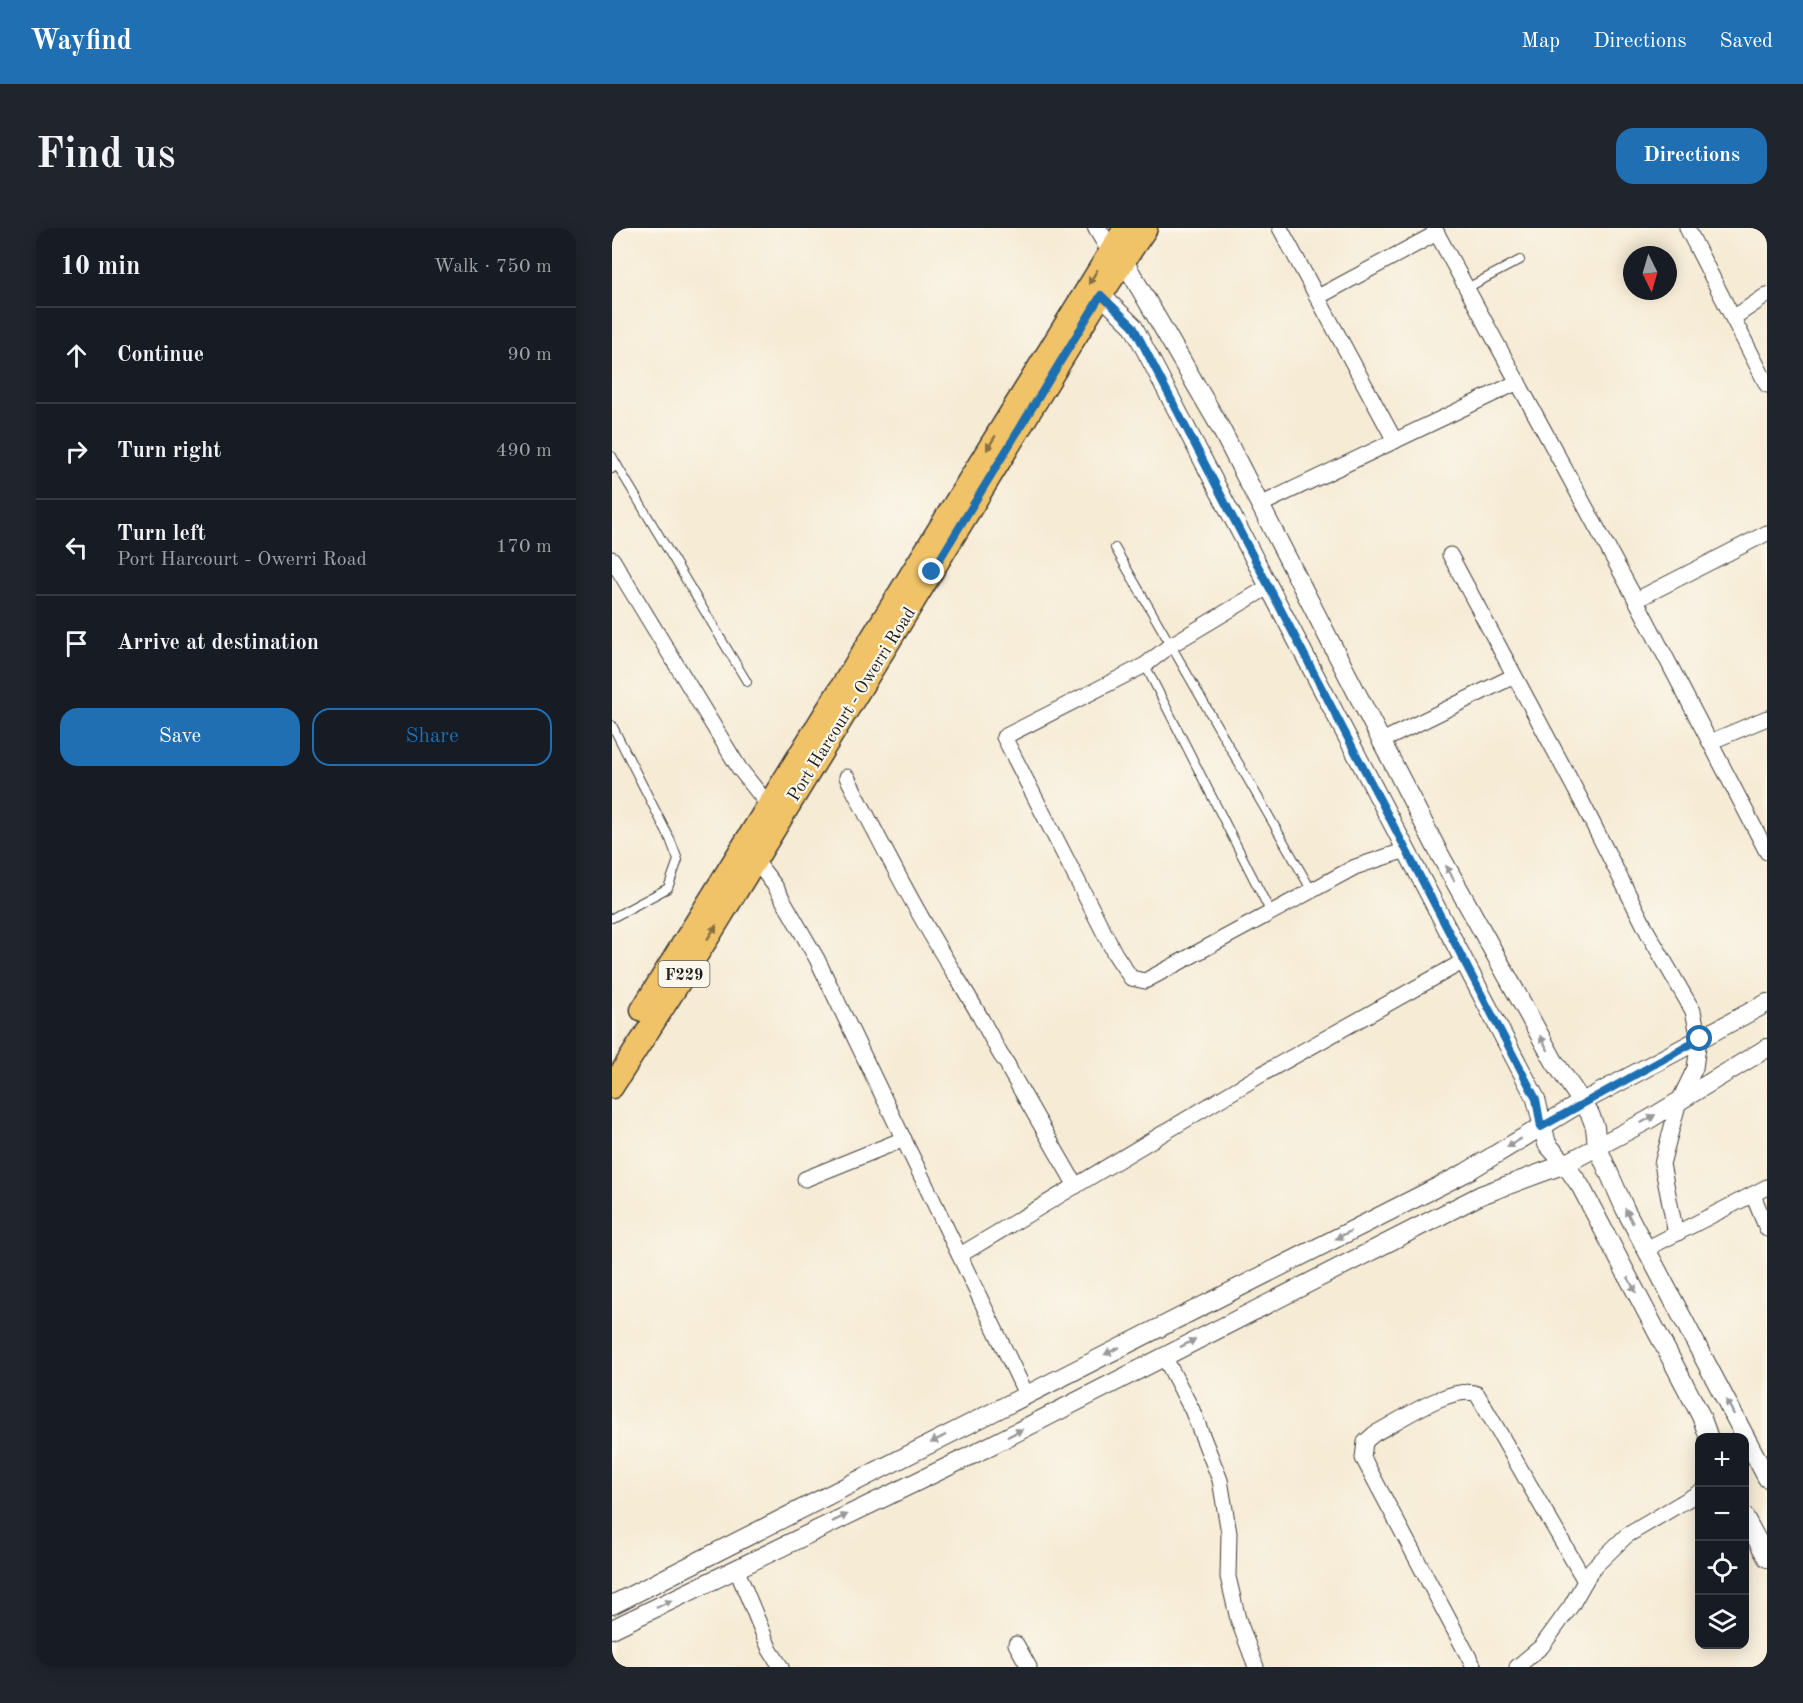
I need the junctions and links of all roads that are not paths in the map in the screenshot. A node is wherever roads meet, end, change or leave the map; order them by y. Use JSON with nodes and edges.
{"nodes":[{"id":1,"x":1097,"y":228,"type":"edge"},
{"id":2,"x":1146,"y":228,"type":"edge"},
{"id":3,"x":1280,"y":228,"type":"edge"},
{"id":4,"x":1687,"y":228,"type":"edge"},
{"id":5,"x":1123,"y":229,"type":"edge"},
{"id":6,"x":1436,"y":231,"type":"edge"},
{"id":7,"x":1117,"y":255,"type":"junction"},
{"id":8,"x":1520,"y":260,"type":"dead end"},
{"id":9,"x":1467,"y":288,"type":"junction"},
{"id":10,"x":1101,"y":295,"type":"junction"},
{"id":11,"x":1767,"y":296,"type":"edge"},
{"id":12,"x":1318,"y":297,"type":"junction"},
{"id":13,"x":1733,"y":318,"type":"junction"},
{"id":14,"x":1518,"y":382,"type":"junction"},
{"id":15,"x":1767,"y":385,"type":"edge"},
{"id":16,"x":1395,"y":441,"type":"junction"},
{"id":17,"x":612,"y":456,"type":"edge"},
{"id":18,"x":614,"y":467,"type":"edge"},
{"id":19,"x":1260,"y":505,"type":"junction"},
{"id":20,"x":1767,"y":533,"type":"edge"},
{"id":21,"x":1115,"y":548,"type":"dead end"},
{"id":22,"x":1450,"y":555,"type":"dead end"},
{"id":23,"x":612,"y":559,"type":"edge"},
{"id":24,"x":1269,"y":587,"type":"junction"},
{"id":25,"x":1636,"y":600,"type":"junction"},
{"id":26,"x":1171,"y":645,"type":"junction"},
{"id":27,"x":1145,"y":665,"type":"junction"},
{"id":28,"x":1514,"y":676,"type":"junction"},
{"id":29,"x":747,"y":682,"type":"dead end"},
{"id":30,"x":1767,"y":718,"type":"edge"},
{"id":31,"x":612,"y":725,"type":"edge"},
{"id":32,"x":1382,"y":741,"type":"junction"},
{"id":33,"x":1710,"y":742,"type":"junction"},
{"id":34,"x":847,"y":777,"type":"dead end"},
{"id":35,"x":769,"y":806,"type":"junction"},
{"id":36,"x":1406,"y":850,"type":"junction"},
{"id":37,"x":1767,"y":852,"type":"edge"},
{"id":38,"x":755,"y":860,"type":"junction"},
{"id":39,"x":1312,"y":891,"type":"junction"},
{"id":40,"x":1272,"y":914,"type":"junction"},
{"id":41,"x":612,"y":918,"type":"edge"},
{"id":42,"x":1464,"y":961,"type":"junction"},
{"id":43,"x":1767,"y":1003,"type":"edge"},
{"id":44,"x":1700,"y":1039,"type":"junction"},
{"id":45,"x":1767,"y":1048,"type":"edge"},
{"id":46,"x":612,"y":1059,"type":"edge"},
{"id":47,"x":612,"y":1087,"type":"edge"},
{"id":48,"x":1678,"y":1101,"type":"junction"},
{"id":49,"x":1582,"y":1102,"type":"junction"},
{"id":50,"x":1541,"y":1127,"type":"junction"},
{"id":51,"x":904,"y":1139,"type":"junction"},
{"id":52,"x":1597,"y":1146,"type":"junction"},
{"id":53,"x":1565,"y":1164,"type":"junction"},
{"id":54,"x":805,"y":1179,"type":"dead end"},
{"id":55,"x":1076,"y":1186,"type":"junction"},
{"id":56,"x":1767,"y":1187,"type":"edge"},
{"id":57,"x":1754,"y":1195,"type":"junction"},
{"id":58,"x":1767,"y":1229,"type":"edge"},
{"id":59,"x":1676,"y":1234,"type":"junction"},
{"id":60,"x":1646,"y":1249,"type":"junction"},
{"id":61,"x":960,"y":1255,"type":"junction"},
{"id":62,"x":1164,"y":1356,"type":"junction"},
{"id":63,"x":1026,"y":1394,"type":"junction"},
{"id":64,"x":1707,"y":1433,"type":"edge"},
{"id":65,"x":1750,"y":1461,"type":"edge"},
{"id":66,"x":1767,"y":1478,"type":"edge"},
{"id":67,"x":1695,"y":1495,"type":"edge"},
{"id":68,"x":1749,"y":1524,"type":"edge"},
{"id":69,"x":1767,"y":1558,"type":"edge"},
{"id":70,"x":736,"y":1568,"type":"junction"},
{"id":71,"x":1585,"y":1581,"type":"junction"},
{"id":72,"x":612,"y":1605,"type":"edge"},
{"id":73,"x":612,"y":1629,"type":"edge"},
{"id":74,"x":1016,"y":1644,"type":"dead end"},
{"id":75,"x":781,"y":1667,"type":"edge"},
{"id":76,"x":1029,"y":1667,"type":"edge"},
{"id":77,"x":1256,"y":1667,"type":"edge"},
{"id":78,"x":1474,"y":1667,"type":"edge"},
{"id":79,"x":1517,"y":1667,"type":"edge"}],
"edges":[{"from":1,"to":7,"type":"street"},
{"from":2,"to":7,"type":"main road","name":"Port Harcourt - Owerri Road","number":"F229"},
{"from":3,"to":12,"type":"street"},
{"from":4,"to":13,"type":"street"},
{"from":5,"to":7,"type":"main road","name":"Port Harcourt - Owerri Road","number":"F229"},
{"from":6,"to":9,"type":"street"},
{"from":6,"to":12,"type":"street"},
{"from":7,"to":10,"type":"main road","name":"Port Harcourt - Owerri Road","number":"F229"},
{"from":7,"to":19,"type":"street"},
{"from":7,"to":35,"type":"main road","name":"Port Harcourt - Owerri Road","number":"F229","one_way":true},
{"from":8,"to":9,"type":"lane"},
{"from":9,"to":14,"type":"street"},
{"from":10,"to":24,"type":"street"},
{"from":10,"to":38,"type":"main road","name":"Port Harcourt - Owerri Road","number":"F229"},
{"from":11,"to":13,"type":"street"},
{"from":12,"to":16,"type":"street"},
{"from":13,"to":15,"type":"street"},
{"from":14,"to":16,"type":"street"},
{"from":14,"to":25,"type":"street"},
{"from":16,"to":19,"type":"street"},
{"from":17,"to":18,"type":"lane"},
{"from":18,"to":29,"type":"lane"},
{"from":19,"to":32,"type":"street"},
{"from":20,"to":25,"type":"street"},
{"from":21,"to":26,"type":"lane"},
{"from":22,"to":28,"type":"street"},
{"from":23,"to":35,"type":"street"},
{"from":24,"to":26,"type":"street"},
{"from":24,"to":36,"type":"street"},
{"from":25,"to":33,"type":"street"},
{"from":26,"to":27,"type":"street"},
{"from":26,"to":39,"type":"lane"},
{"from":27,"to":40,"type":"lane"},
{"from":27,"to":40,"type":"street"},
{"from":28,"to":32,"type":"street"},
{"from":28,"to":44,"type":"street"},
{"from":30,"to":33,"type":"street"},
{"from":31,"to":41,"type":"lane"},
{"from":49,"to":32,"type":"street","one_way":true},
{"from":33,"to":37,"type":"street"},
{"from":34,"to":55,"type":"street"},
{"from":35,"to":46,"type":"main road","name":"Port Harcourt - Owerri Road","number":"F229"},
{"from":36,"to":39,"type":"street"},
{"from":36,"to":42,"type":"street"},
{"from":47,"to":38,"type":"main road","name":"Port Harcourt - Owerri Road","number":"F229","one_way":true},
{"from":38,"to":51,"type":"street"},
{"from":39,"to":40,"type":"street"},
{"from":42,"to":50,"type":"street"},
{"from":42,"to":55,"type":"street"},
{"from":43,"to":44,"type":"street"},
{"from":44,"to":48,"type":"street"},
{"from":44,"to":49,"type":"street"},
{"from":45,"to":48,"type":"street"},
{"from":52,"to":48,"type":"street","one_way":true},
{"from":48,"to":59,"type":"street"},
{"from":49,"to":50,"type":"street"},
{"from":49,"to":52,"type":"street"},
{"from":50,"to":53,"type":"street"},
{"from":50,"to":63,"type":"street","one_way":true},
{"from":51,"to":54,"type":"street"},
{"from":51,"to":61,"type":"street"},
{"from":52,"to":53,"type":"street"},
{"from":60,"to":52,"type":"street","one_way":true},
{"from":62,"to":53,"type":"street","one_way":true},
{"from":53,"to":64,"type":"street","one_way":true},
{"from":55,"to":61,"type":"street"},
{"from":56,"to":57,"type":"street"},
{"from":57,"to":58,"type":"street"},
{"from":57,"to":59,"type":"street"},
{"from":59,"to":60,"type":"street"},
{"from":65,"to":60,"type":"street","one_way":true},
{"from":61,"to":63,"type":"street"},
{"from":70,"to":62,"type":"street","one_way":true},
{"from":62,"to":77,"type":"street"},
{"from":63,"to":72,"type":"street","one_way":true},
{"from":65,"to":66,"type":"street"},
{"from":67,"to":71,"type":"street"},
{"from":68,"to":69,"type":"street"},
{"from":73,"to":70,"type":"street","one_way":true},
{"from":70,"to":75,"type":"street"},
{"from":71,"to":78,"type":"street"},
{"from":71,"to":79,"type":"street"},
{"from":74,"to":76,"type":"street"}]}
